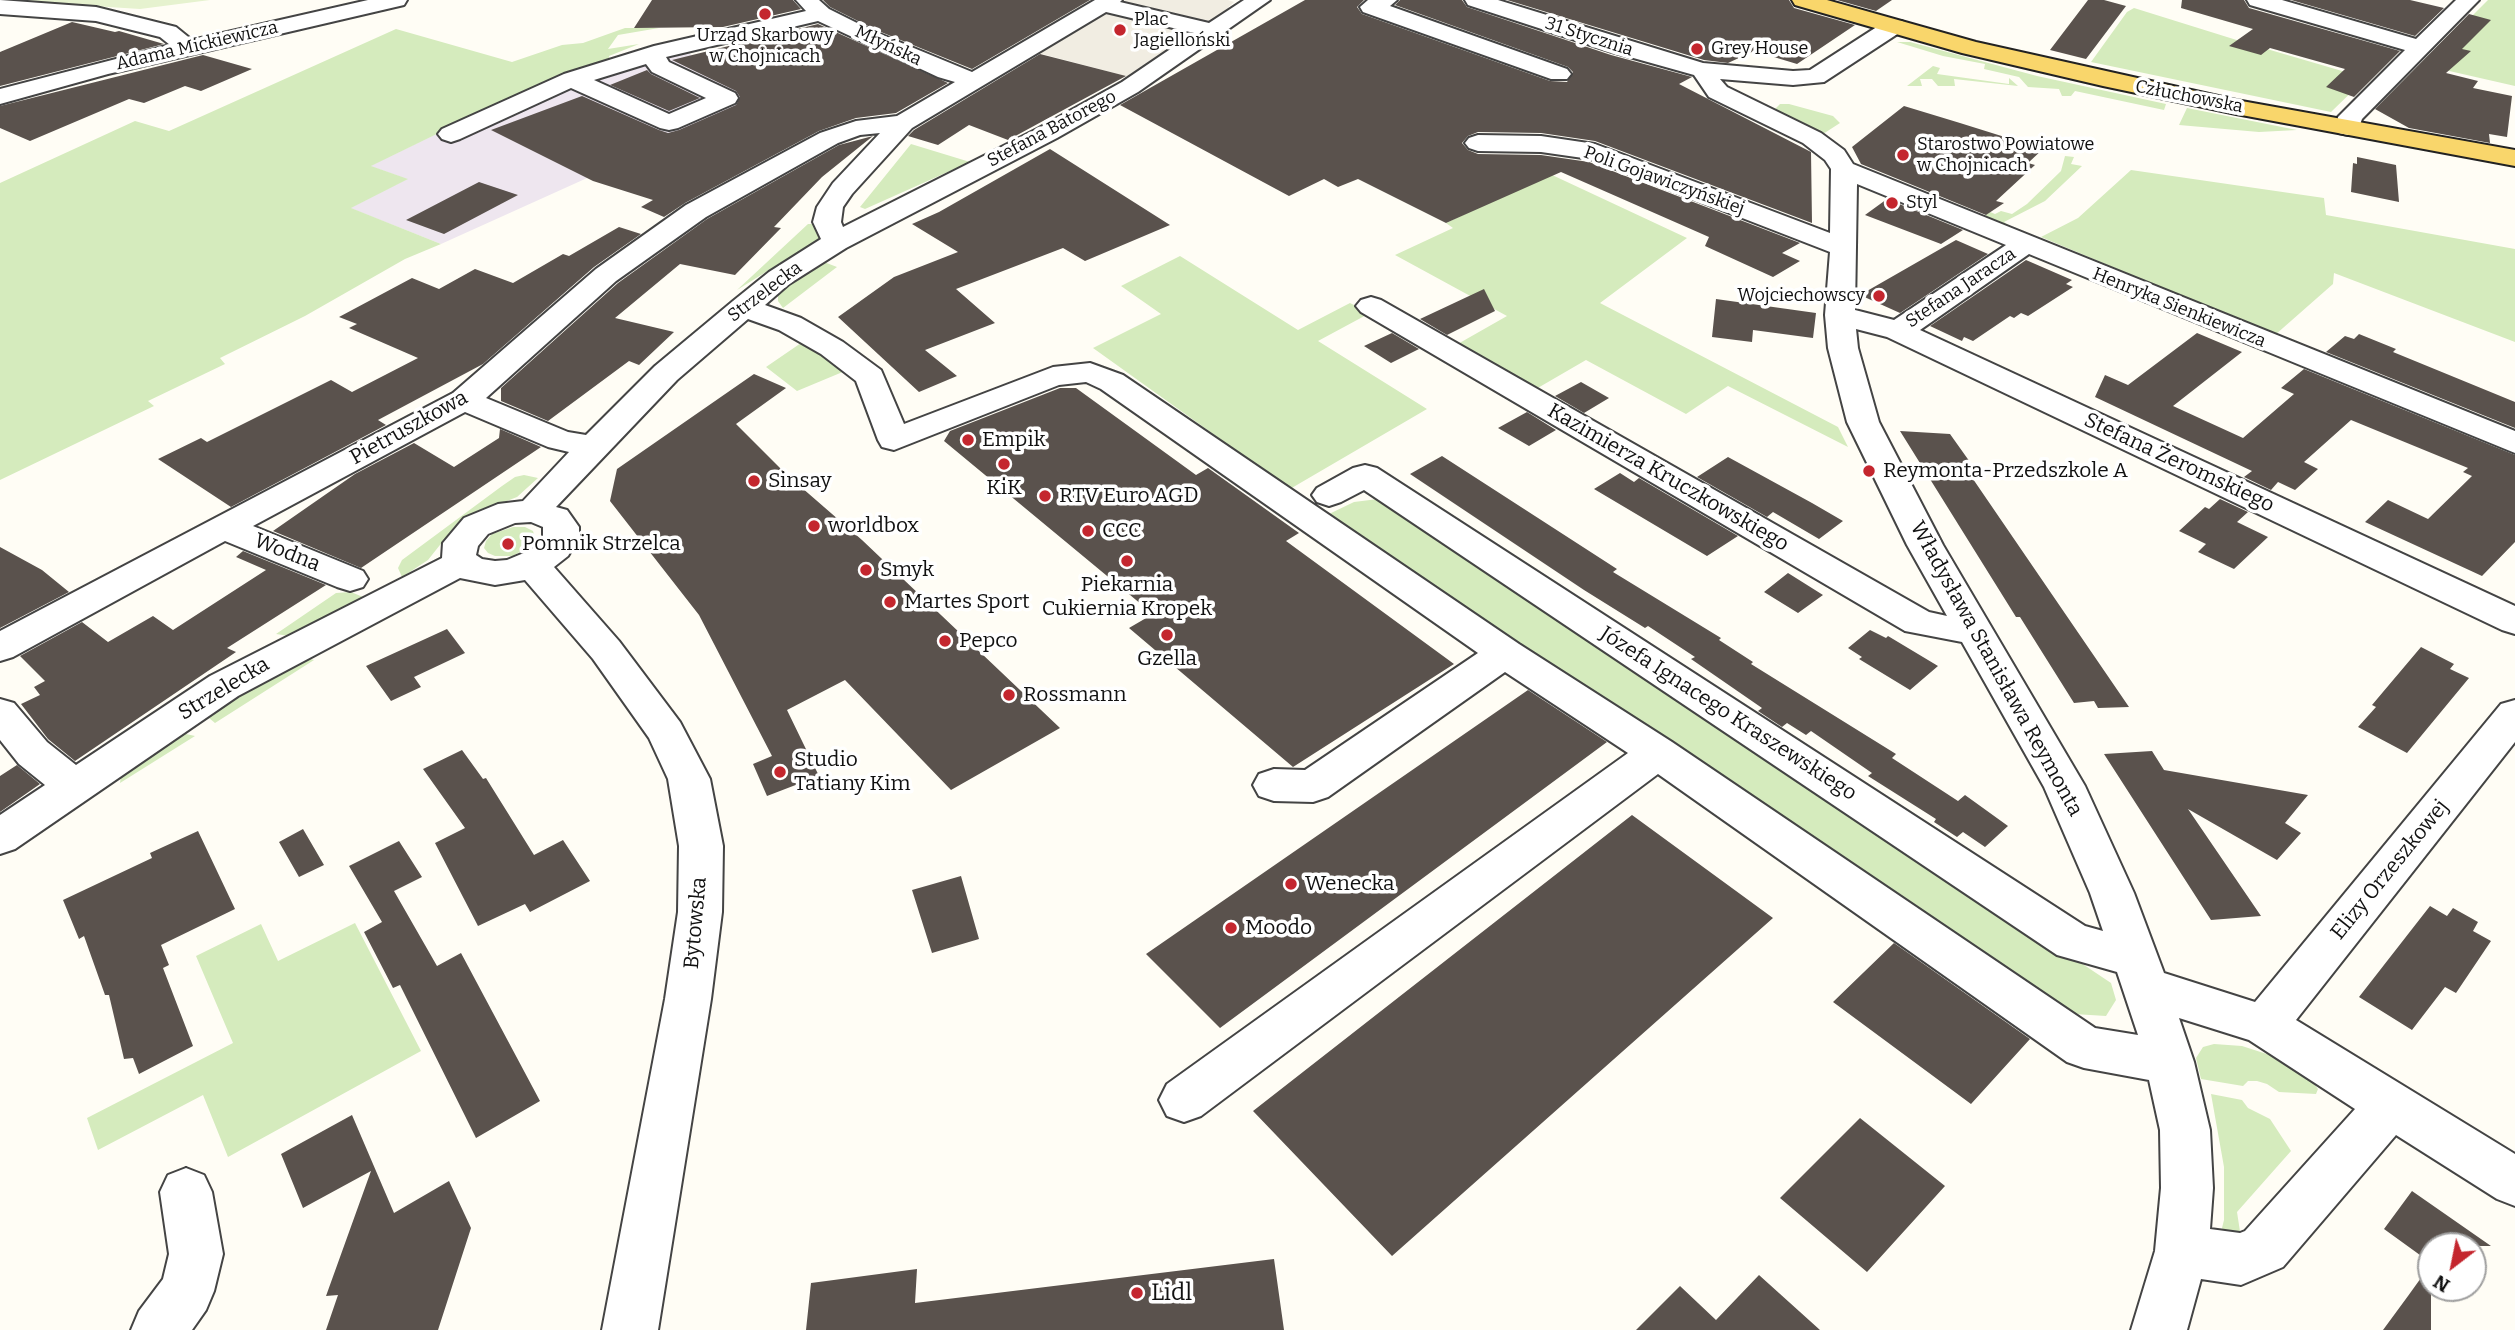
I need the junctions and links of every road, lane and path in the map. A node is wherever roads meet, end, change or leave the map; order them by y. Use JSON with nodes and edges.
{"nodes":[{"id":1,"x":396,"y":0,"type":"edge"},
{"id":2,"x":1259,"y":0,"type":"edge"},
{"id":3,"x":1385,"y":0,"type":"edge"},
{"id":4,"x":1476,"y":0,"type":"edge"},
{"id":5,"x":1803,"y":0,"type":"edge"},
{"id":6,"x":1824,"y":0,"type":"edge"},
{"id":7,"x":2258,"y":0,"type":"edge"},
{"id":8,"x":2468,"y":0,"type":"edge"},
{"id":9,"x":1107,"y":2,"type":"edge"},
{"id":10,"x":0,"y":7,"type":"edge"},
{"id":11,"x":814,"y":7,"type":"edge"},
{"id":12,"x":1867,"y":18,"type":"junction"},
{"id":13,"x":1894,"y":26,"type":"junction"},
{"id":14,"x":1213,"y":31,"type":"junction"},
{"id":15,"x":2420,"y":47,"type":"junction"},
{"id":16,"x":188,"y":48,"type":"junction"},
{"id":17,"x":652,"y":54,"type":"junction"},
{"id":18,"x":1702,"y":69,"type":"junction"},
{"id":19,"x":1559,"y":74,"type":"dead end"},
{"id":20,"x":572,"y":79,"type":"junction"},
{"id":21,"x":976,"y":81,"type":"junction"},
{"id":22,"x":0,"y":97,"type":"edge"},
{"id":23,"x":903,"y":123,"type":"junction"},
{"id":24,"x":2348,"y":128,"type":"junction"},
{"id":25,"x":451,"y":134,"type":"dead end"},
{"id":26,"x":1478,"y":143,"type":"dead end"},
{"id":27,"x":2515,"y":158,"type":"edge"},
{"id":28,"x":1844,"y":169,"type":"junction"},
{"id":29,"x":836,"y":242,"type":"junction"},
{"id":30,"x":2024,"y":245,"type":"junction"},
{"id":31,"x":1844,"y":248,"type":"junction"},
{"id":32,"x":1371,"y":306,"type":"dead end"},
{"id":33,"x":743,"y":307,"type":"junction"},
{"id":34,"x":1840,"y":315,"type":"junction"},
{"id":35,"x":1898,"y":331,"type":"junction"},
{"id":36,"x":464,"y":400,"type":"junction"},
{"id":37,"x":2515,"y":443,"type":"edge"},
{"id":38,"x":593,"y":446,"type":"junction"},
{"id":39,"x":1329,"y":495,"type":"dead end"},
{"id":40,"x":533,"y":511,"type":"junction"},
{"id":41,"x":224,"y":527,"type":"junction"},
{"id":42,"x":461,"y":562,"type":"junction"},
{"id":43,"x":532,"y":565,"type":"junction"},
{"id":44,"x":351,"y":579,"type":"dead end"},
{"id":45,"x":2515,"y":621,"type":"edge"},
{"id":46,"x":1972,"y":629,"type":"junction"},
{"id":47,"x":0,"y":648,"type":"edge"},
{"id":48,"x":1505,"y":653,"type":"junction"},
{"id":49,"x":0,"y":713,"type":"edge"},
{"id":50,"x":2515,"y":714,"type":"edge"},
{"id":51,"x":1658,"y":753,"type":"junction"},
{"id":52,"x":1274,"y":785,"type":"dead end"},
{"id":53,"x":76,"y":787,"type":"junction"},
{"id":54,"x":0,"y":837,"type":"edge"},
{"id":55,"x":2140,"y":972,"type":"junction"},
{"id":56,"x":2264,"y":1025,"type":"junction"},
{"id":57,"x":2170,"y":1062,"type":"junction"},
{"id":58,"x":1184,"y":1100,"type":"dead end"},
{"id":59,"x":2392,"y":1104,"type":"junction"},
{"id":60,"x":2515,"y":1182,"type":"edge"},
{"id":61,"x":186,"y":1192,"type":"dead end"},
{"id":62,"x":2182,"y":1251,"type":"junction"},
{"id":63,"x":159,"y":1330,"type":"edge"},
{"id":64,"x":630,"y":1330,"type":"edge"},
{"id":65,"x":2159,"y":1330,"type":"edge"}],
"edges":[{"from":1,"to":16,"type":"street","name":"Adama Mickiewicza"},
{"from":2,"to":14,"type":"street","name":"Stefana Batorego"},
{"from":3,"to":19,"type":"street"},
{"from":4,"to":18,"type":"street","name":"31 Stycznia"},
{"from":5,"to":12,"type":"main road","name":"Człuchowska"},
{"from":6,"to":12,"type":"main road","name":"Człuchowska"},
{"from":7,"to":15,"type":"street"},
{"from":8,"to":15,"type":"street"},
{"from":9,"to":14,"type":"street"},
{"from":9,"to":21,"type":"street"},
{"from":10,"to":16,"type":"street"},
{"from":11,"to":17,"type":"street"},
{"from":11,"to":21,"type":"street","name":"Młyńska"},
{"from":12,"to":13,"type":"main road","name":"Człuchowska"},
{"from":13,"to":18,"type":"street","name":"31 Stycznia"},
{"from":13,"to":24,"type":"main road","name":"Człuchowska"},
{"from":14,"to":29,"type":"street","name":"Stefana Batorego"},
{"from":15,"to":24,"type":"street"},
{"from":16,"to":22,"type":"street","name":"Adama Mickiewicza"},
{"from":17,"to":20,"type":"street"},
{"from":17,"to":20,"type":"street"},
{"from":18,"to":28,"type":"street"},
{"from":20,"to":25,"type":"street"},
{"from":21,"to":23,"type":"street"},
{"from":23,"to":29,"type":"street"},
{"from":23,"to":36,"type":"street","name":"Pietruszkowa"},
{"from":24,"to":27,"type":"main road","name":"Człuchowska"},
{"from":26,"to":31,"type":"street","name":"Poli Gojawiczyńskiej"},
{"from":28,"to":30,"type":"street","name":"Henryka Sienkiewicza"},
{"from":28,"to":31,"type":"street","name":"Władysława Stanisława Reymonta"},
{"from":29,"to":33,"type":"street","name":"Strzelecka"},
{"from":30,"to":35,"type":"street","name":"Stefana Jaracza"},
{"from":30,"to":37,"type":"street","name":"Henryka Sienkiewicza"},
{"from":31,"to":34,"type":"street","name":"Władysława Stanisława Reymonta"},
{"from":32,"to":46,"type":"street","name":"Kazimierza Kruczkowskiego"},
{"from":33,"to":38,"type":"street","name":"Strzelecka"},
{"from":33,"to":48,"type":"street"},
{"from":34,"to":35,"type":"street","name":"Stefana Żeromskiego"},
{"from":34,"to":46,"type":"street","name":"Władysława Stanisława Reymonta"},
{"from":35,"to":45,"type":"street","name":"Stefana Żeromskiego"},
{"from":36,"to":38,"type":"street"},
{"from":36,"to":41,"type":"street","name":"Pietruszkowa"},
{"from":38,"to":40,"type":"street","name":"Strzelecka"},
{"from":39,"to":55,"type":"street","name":"Józefa Ignacego Kraszewskiego"},
{"from":40,"to":42,"type":"street"},
{"from":40,"to":43,"type":"street"},
{"from":41,"to":44,"type":"street","name":"Wodna"},
{"from":41,"to":47,"type":"street","name":"Pietruszkowa"},
{"from":42,"to":43,"type":"street"},
{"from":42,"to":53,"type":"street","name":"Strzelecka"},
{"from":43,"to":64,"type":"street","name":"Bytowska"},
{"from":46,"to":55,"type":"street","name":"Władysława Stanisława Reymonta"},
{"from":48,"to":51,"type":"street"},
{"from":48,"to":52,"type":"street"},
{"from":49,"to":53,"type":"street"},
{"from":50,"to":56,"type":"street","name":"Elizy Orzeszkowej"},
{"from":51,"to":57,"type":"street"},
{"from":51,"to":58,"type":"street"},
{"from":53,"to":54,"type":"street","name":"Strzelecka"},
{"from":55,"to":56,"type":"street"},
{"from":55,"to":57,"type":"street","name":"Władysława Stanisława Reymonta"},
{"from":56,"to":59,"type":"street"},
{"from":57,"to":62,"type":"street","name":"Władysława Stanisława Reymonta"},
{"from":59,"to":60,"type":"street"},
{"from":59,"to":62,"type":"street"},
{"from":61,"to":63,"type":"street"},
{"from":62,"to":65,"type":"street","name":"Władysława Stanisława Reymonta"}]}
